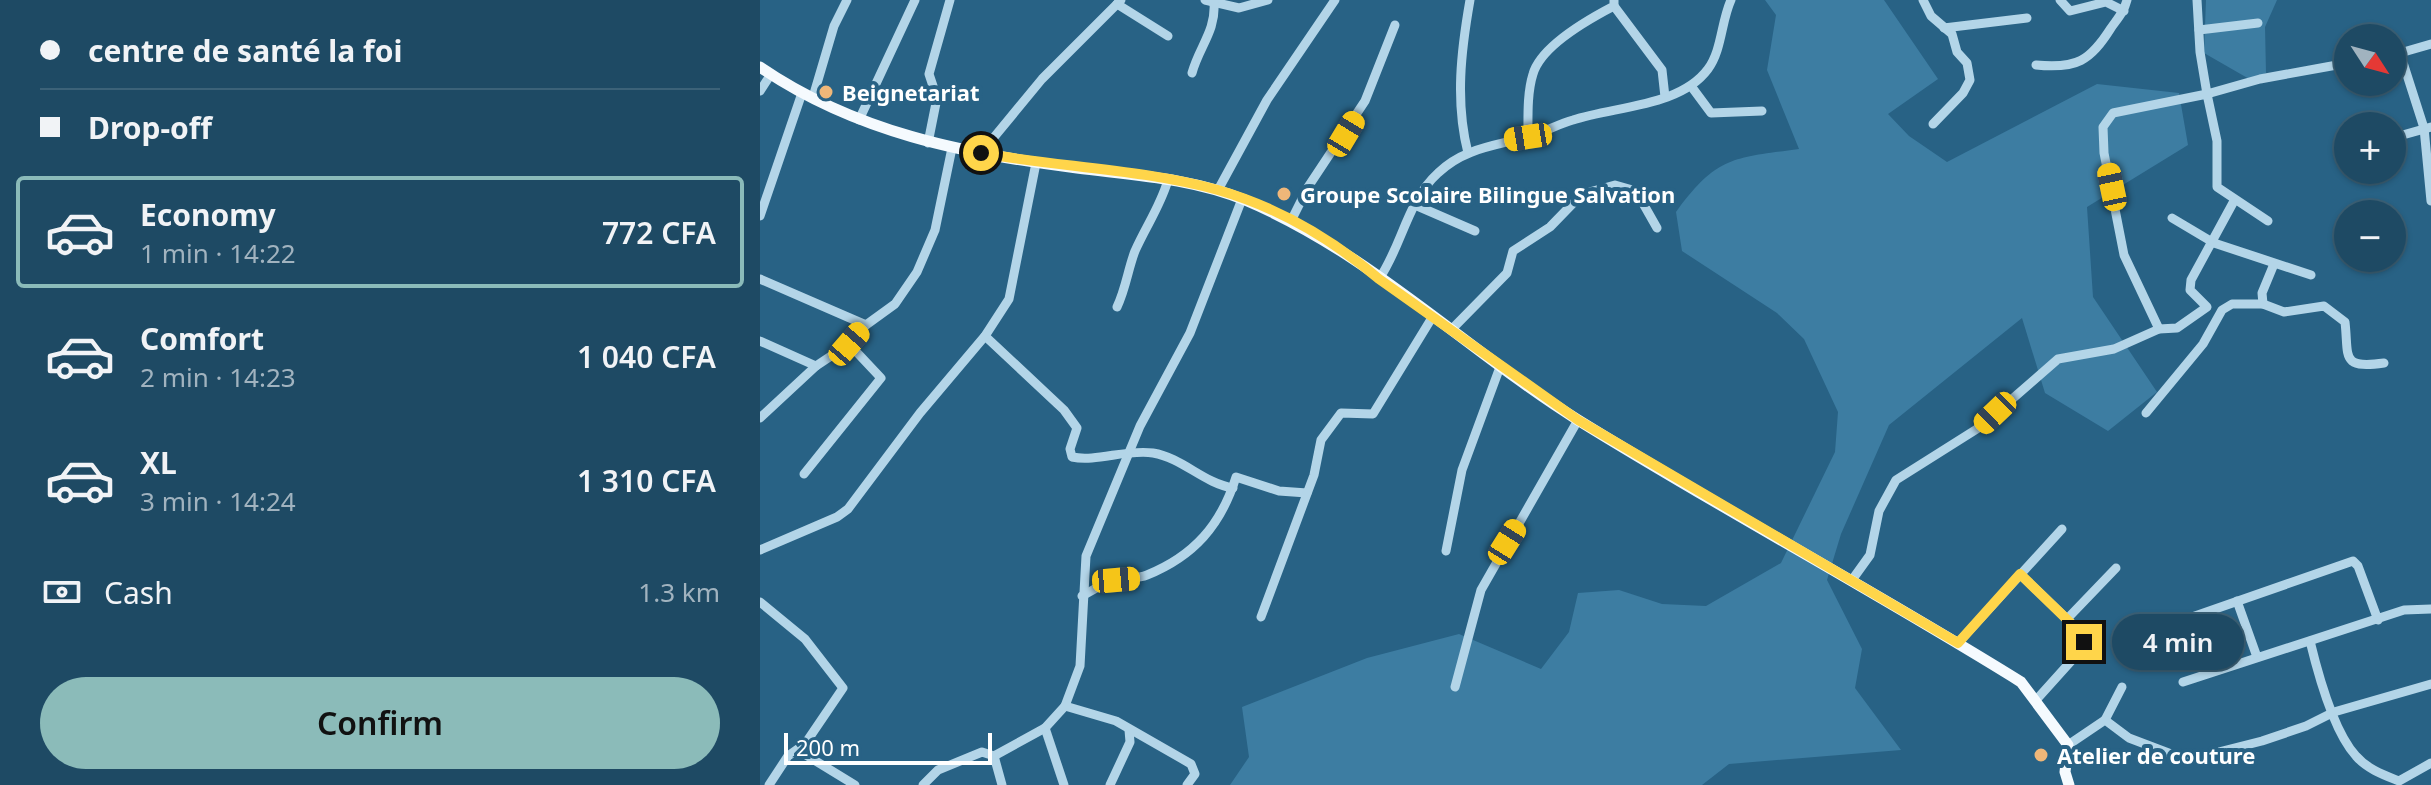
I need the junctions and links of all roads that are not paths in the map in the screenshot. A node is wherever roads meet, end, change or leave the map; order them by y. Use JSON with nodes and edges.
{"nodes":[{"id":1,"x":847,"y":0,"type":"edge"},
{"id":2,"x":915,"y":0,"type":"edge"},
{"id":3,"x":950,"y":0,"type":"edge"},
{"id":4,"x":1268,"y":0,"type":"edge"},
{"id":5,"x":1335,"y":0,"type":"edge"},
{"id":6,"x":1470,"y":0,"type":"edge"},
{"id":7,"x":1731,"y":0,"type":"edge"},
{"id":8,"x":1923,"y":0,"type":"edge"},
{"id":9,"x":2060,"y":0,"type":"edge"},
{"id":10,"x":2127,"y":0,"type":"edge"},
{"id":11,"x":2197,"y":0,"type":"edge"},
{"id":12,"x":1209,"y":1,"type":"edge"},
{"id":13,"x":1119,"y":2,"type":"edge"},
{"id":14,"x":1614,"y":3,"type":"edge"},
{"id":15,"x":2124,"y":11,"type":"junction"},
{"id":16,"x":2027,"y":18,"type":"dead end"},
{"id":17,"x":2258,"y":23,"type":"dead end"},
{"id":18,"x":1395,"y":25,"type":"dead end"},
{"id":19,"x":1944,"y":28,"type":"junction"},
{"id":20,"x":2199,"y":30,"type":"junction"},
{"id":21,"x":1168,"y":36,"type":"dead end"},
{"id":22,"x":2431,"y":44,"type":"edge"},
{"id":23,"x":2406,"y":50,"type":"edge"},
{"id":24,"x":2036,"y":65,"type":"dead end"},
{"id":25,"x":2334,"y":66,"type":"edge"},
{"id":26,"x":760,"y":67,"type":"edge"},
{"id":27,"x":1192,"y":73,"type":"dead end"},
{"id":28,"x":771,"y":74,"type":"junction"},
{"id":29,"x":2406,"y":77,"type":"edge"},
{"id":30,"x":1691,"y":86,"type":"junction"},
{"id":31,"x":760,"y":91,"type":"edge"},
{"id":32,"x":2207,"y":94,"type":"junction"},
{"id":33,"x":807,"y":95,"type":"junction"},
{"id":34,"x":1665,"y":97,"type":"junction"},
{"id":35,"x":1762,"y":111,"type":"dead end"},
{"id":36,"x":859,"y":120,"type":"junction"},
{"id":37,"x":1933,"y":124,"type":"dead end"},
{"id":38,"x":2427,"y":128,"type":"edge"},
{"id":39,"x":2406,"y":134,"type":"edge"},
{"id":40,"x":1528,"y":137,"type":"junction"},
{"id":41,"x":928,"y":143,"type":"junction"},
{"id":42,"x":952,"y":148,"type":"junction"},
{"id":43,"x":981,"y":153,"type":"junction"},
{"id":44,"x":1468,"y":153,"type":"junction"},
{"id":45,"x":1036,"y":163,"type":"junction"},
{"id":46,"x":1168,"y":180,"type":"junction"},
{"id":47,"x":1218,"y":190,"type":"junction"},
{"id":48,"x":1242,"y":199,"type":"junction"},
{"id":49,"x":2234,"y":201,"type":"junction"},
{"id":50,"x":2431,"y":201,"type":"edge"},
{"id":51,"x":1415,"y":205,"type":"junction"},
{"id":52,"x":760,"y":216,"type":"edge"},
{"id":53,"x":2172,"y":218,"type":"dead end"},
{"id":54,"x":1291,"y":221,"type":"junction"},
{"id":55,"x":2268,"y":221,"type":"dead end"},
{"id":56,"x":1657,"y":228,"type":"dead end"},
{"id":57,"x":1475,"y":231,"type":"dead end"},
{"id":58,"x":2214,"y":243,"type":"junction"},
{"id":59,"x":2274,"y":264,"type":"junction"},
{"id":60,"x":2311,"y":275,"type":"dead end"},
{"id":61,"x":760,"y":279,"type":"edge"},
{"id":62,"x":1379,"y":279,"type":"junction"},
{"id":63,"x":2263,"y":304,"type":"junction"},
{"id":64,"x":1117,"y":307,"type":"dead end"},
{"id":65,"x":1433,"y":316,"type":"junction"},
{"id":66,"x":866,"y":325,"type":"junction"},
{"id":67,"x":1452,"y":329,"type":"junction"},
{"id":68,"x":2159,"y":329,"type":"junction"},
{"id":69,"x":985,"y":336,"type":"junction"},
{"id":70,"x":760,"y":341,"type":"edge"},
{"id":71,"x":849,"y":344,"type":"junction"},
{"id":72,"x":2384,"y":363,"type":"dead end"},
{"id":73,"x":816,"y":366,"type":"junction"},
{"id":74,"x":1500,"y":367,"type":"junction"},
{"id":75,"x":760,"y":402,"type":"edge"},
{"id":76,"x":769,"y":408,"type":"junction"},
{"id":77,"x":2146,"y":413,"type":"dead end"},
{"id":78,"x":760,"y":418,"type":"edge"},
{"id":79,"x":1578,"y":420,"type":"junction"},
{"id":80,"x":1131,"y":451,"type":"junction"},
{"id":81,"x":804,"y":474,"type":"dead end"},
{"id":82,"x":1233,"y":488,"type":"junction"},
{"id":83,"x":1307,"y":493,"type":"junction"},
{"id":84,"x":2062,"y":529,"type":"dead end"},
{"id":85,"x":760,"y":550,"type":"edge"},
{"id":86,"x":1446,"y":551,"type":"dead end"},
{"id":87,"x":2116,"y":568,"type":"dead end"},
{"id":88,"x":2020,"y":574,"type":"junction"},
{"id":89,"x":1852,"y":580,"type":"junction"},
{"id":90,"x":1082,"y":596,"type":"junction"},
{"id":91,"x":2237,"y":601,"type":"junction"},
{"id":92,"x":760,"y":602,"type":"edge"},
{"id":93,"x":2431,"y":609,"type":"edge"},
{"id":94,"x":1261,"y":617,"type":"dead end"},
{"id":95,"x":2067,"y":619,"type":"junction"},
{"id":96,"x":2378,"y":620,"type":"junction"},
{"id":97,"x":2172,"y":624,"type":"dead end"},
{"id":98,"x":2310,"y":641,"type":"junction"},
{"id":99,"x":1958,"y":643,"type":"junction"},
{"id":100,"x":2257,"y":657,"type":"junction"},
{"id":101,"x":2183,"y":682,"type":"dead end"},
{"id":102,"x":2431,"y":684,"type":"edge"},
{"id":103,"x":1455,"y":687,"type":"dead end"},
{"id":104,"x":2122,"y":687,"type":"dead end"},
{"id":105,"x":2037,"y":699,"type":"junction"},
{"id":106,"x":1065,"y":706,"type":"junction"},
{"id":107,"x":2334,"y":712,"type":"junction"},
{"id":108,"x":2105,"y":720,"type":"junction"},
{"id":109,"x":1045,"y":728,"type":"junction"},
{"id":110,"x":1129,"y":730,"type":"junction"},
{"id":111,"x":805,"y":744,"type":"junction"},
{"id":112,"x":2068,"y":745,"type":"junction"},
{"id":113,"x":994,"y":756,"type":"junction"},
{"id":114,"x":2431,"y":763,"type":"edge"},
{"id":115,"x":760,"y":779,"type":"edge"},
{"id":116,"x":768,"y":785,"type":"edge"},
{"id":117,"x":855,"y":785,"type":"edge"},
{"id":118,"x":923,"y":785,"type":"edge"},
{"id":119,"x":1002,"y":785,"type":"edge"},
{"id":120,"x":1064,"y":785,"type":"edge"},
{"id":121,"x":1110,"y":785,"type":"edge"},
{"id":122,"x":1187,"y":785,"type":"edge"},
{"id":123,"x":2069,"y":785,"type":"edge"}],
"edges":[{"from":1,"to":33,"type":"street"},
{"from":2,"to":36,"type":"street"},
{"from":3,"to":41,"type":"street"},
{"from":4,"to":12,"type":"street"},
{"from":5,"to":47,"type":"street"},
{"from":6,"to":44,"type":"street"},
{"from":7,"to":30,"type":"street"},
{"from":8,"to":19,"type":"street"},
{"from":9,"to":15,"type":"street"},
{"from":10,"to":15,"type":"street"},
{"from":11,"to":20,"type":"street"},
{"from":12,"to":27,"type":"street"},
{"from":13,"to":21,"type":"street"},
{"from":13,"to":43,"type":"street"},
{"from":14,"to":34,"type":"street"},
{"from":14,"to":40,"type":"street"},
{"from":15,"to":24,"type":"street"},
{"from":16,"to":19,"type":"street"},
{"from":17,"to":20,"type":"street"},
{"from":18,"to":54,"type":"street"},
{"from":19,"to":37,"type":"street"},
{"from":20,"to":32,"type":"street"},
{"from":22,"to":23,"type":"street"},
{"from":25,"to":32,"type":"street"},
{"from":26,"to":28,"type":"main road"},
{"from":28,"to":31,"type":"street"},
{"from":28,"to":33,"type":"main road"},
{"from":29,"to":38,"type":"street"},
{"from":30,"to":34,"type":"street"},
{"from":30,"to":35,"type":"street"},
{"from":32,"to":49,"type":"street"},
{"from":32,"to":68,"type":"street"},
{"from":33,"to":36,"type":"main road"},
{"from":33,"to":52,"type":"street"},
{"from":34,"to":40,"type":"street"},
{"from":36,"to":41,"type":"main road"},
{"from":38,"to":39,"type":"street"},
{"from":38,"to":50,"type":"street"},
{"from":40,"to":44,"type":"street"},
{"from":41,"to":42,"type":"main road"},
{"from":42,"to":43,"type":"main road"},
{"from":42,"to":66,"type":"street"},
{"from":43,"to":45,"type":"main road"},
{"from":44,"to":51,"type":"street"},
{"from":45,"to":46,"type":"main road"},
{"from":45,"to":69,"type":"street"},
{"from":46,"to":47,"type":"main road"},
{"from":46,"to":64,"type":"street"},
{"from":47,"to":48,"type":"main road"},
{"from":48,"to":54,"type":"main road"},
{"from":48,"to":80,"type":"street"},
{"from":49,"to":55,"type":"street"},
{"from":49,"to":58,"type":"street"},
{"from":51,"to":57,"type":"street"},
{"from":51,"to":62,"type":"street"},
{"from":53,"to":58,"type":"street"},
{"from":54,"to":62,"type":"main road"},
{"from":56,"to":67,"type":"street"},
{"from":58,"to":59,"type":"street"},
{"from":58,"to":68,"type":"street"},
{"from":59,"to":60,"type":"street"},
{"from":59,"to":63,"type":"street"},
{"from":61,"to":66,"type":"street"},
{"from":62,"to":65,"type":"main road"},
{"from":63,"to":72,"type":"street"},
{"from":63,"to":77,"type":"street"},
{"from":65,"to":67,"type":"main road"},
{"from":65,"to":83,"type":"street"},
{"from":66,"to":71,"type":"street"},
{"from":67,"to":74,"type":"main road"},
{"from":68,"to":89,"type":"street"},
{"from":69,"to":80,"type":"street"},
{"from":69,"to":85,"type":"street"},
{"from":70,"to":73,"type":"street"},
{"from":71,"to":73,"type":"street"},
{"from":71,"to":81,"type":"street"},
{"from":73,"to":76,"type":"street"},
{"from":74,"to":79,"type":"main road"},
{"from":74,"to":86,"type":"street"},
{"from":75,"to":76,"type":"street"},
{"from":76,"to":78,"type":"street"},
{"from":79,"to":89,"type":"main road"},
{"from":79,"to":103,"type":"street"},
{"from":80,"to":82,"type":"street"},
{"from":80,"to":90,"type":"street"},
{"from":82,"to":83,"type":"street"},
{"from":82,"to":90,"type":"street"},
{"from":83,"to":94,"type":"street"},
{"from":84,"to":88,"type":"street"},
{"from":87,"to":95,"type":"street"},
{"from":88,"to":95,"type":"street"},
{"from":88,"to":99,"type":"street"},
{"from":89,"to":99,"type":"main road"},
{"from":90,"to":106,"type":"street"},
{"from":91,"to":96,"type":"street"},
{"from":91,"to":97,"type":"street"},
{"from":91,"to":100,"type":"street"},
{"from":92,"to":111,"type":"street"},
{"from":93,"to":96,"type":"street"},
{"from":95,"to":105,"type":"street"},
{"from":96,"to":98,"type":"street"},
{"from":98,"to":100,"type":"street"},
{"from":98,"to":107,"type":"street"},
{"from":99,"to":105,"type":"main road"},
{"from":100,"to":101,"type":"street"},
{"from":102,"to":107,"type":"street"},
{"from":104,"to":108,"type":"street"},
{"from":105,"to":112,"type":"main road"},
{"from":106,"to":109,"type":"street"},
{"from":106,"to":110,"type":"street"},
{"from":107,"to":108,"type":"street"},
{"from":107,"to":114,"type":"street"},
{"from":108,"to":112,"type":"street"},
{"from":109,"to":113,"type":"street"},
{"from":109,"to":120,"type":"street"},
{"from":110,"to":121,"type":"street"},
{"from":110,"to":122,"type":"street"},
{"from":111,"to":116,"type":"street"},
{"from":111,"to":117,"type":"street"},
{"from":112,"to":123,"type":"main road"},
{"from":113,"to":118,"type":"street"},
{"from":113,"to":119,"type":"street"},
{"from":115,"to":116,"type":"street"}]}
